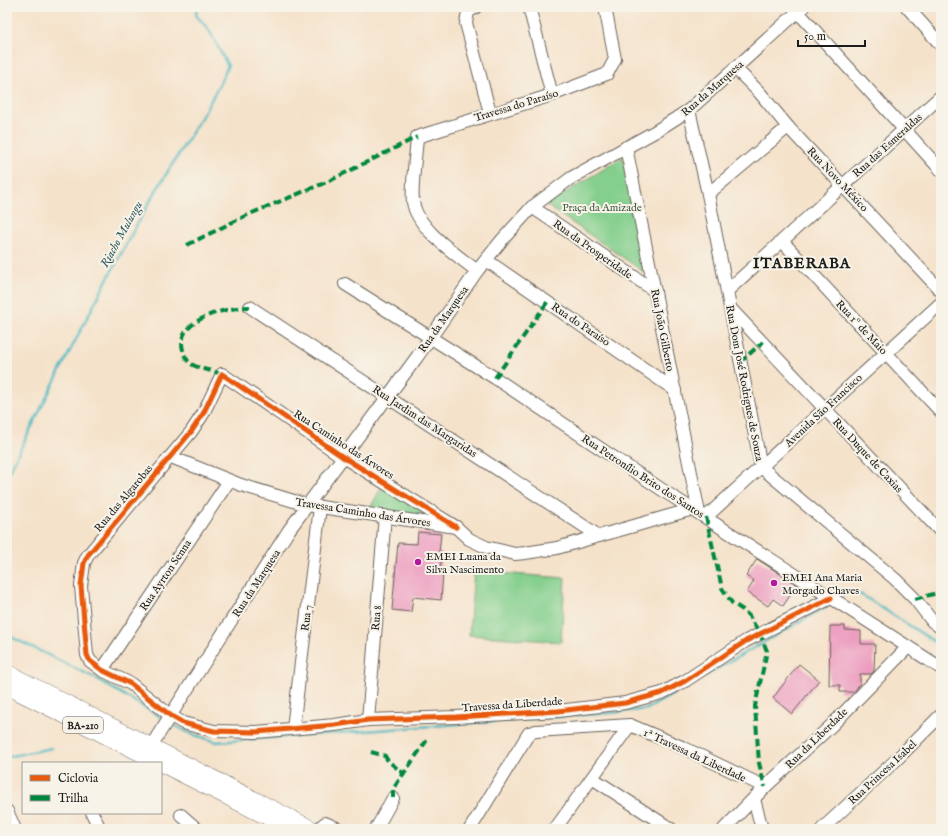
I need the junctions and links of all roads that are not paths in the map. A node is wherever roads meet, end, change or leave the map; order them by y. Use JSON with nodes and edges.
{"nodes":[{"id":1,"x":476,"y":7,"type":"edge"},
{"id":2,"x":529,"y":7,"type":"edge"},
{"id":3,"x":606,"y":7,"type":"edge"},
{"id":4,"x":907,"y":7,"type":"edge"},
{"id":5,"x":801,"y":10,"type":"edge"},
{"id":6,"x":941,"y":45,"type":"edge"},
{"id":7,"x":735,"y":68,"type":"junction"},
{"id":8,"x":552,"y":95,"type":"junction"},
{"id":9,"x":941,"y":96,"type":"edge"},
{"id":10,"x":689,"y":110,"type":"junction"},
{"id":11,"x":490,"y":113,"type":"junction"},
{"id":12,"x":788,"y":127,"type":"junction"},
{"id":13,"x":904,"y":128,"type":"junction"},
{"id":14,"x":626,"y":148,"type":"junction"},
{"id":15,"x":941,"y":170,"type":"edge"},
{"id":16,"x":843,"y":185,"type":"junction"},
{"id":17,"x":708,"y":194,"type":"junction"},
{"id":18,"x":532,"y":207,"type":"junction"},
{"id":19,"x":782,"y":241,"type":"junction"},
{"id":20,"x":486,"y":260,"type":"junction"},
{"id":21,"x":476,"y":271,"type":"junction"},
{"id":22,"x":346,"y":284,"type":"dead end"},
{"id":23,"x":655,"y":291,"type":"junction"},
{"id":24,"x":727,"y":291,"type":"junction"},
{"id":25,"x":941,"y":291,"type":"edge"},
{"id":26,"x":941,"y":303,"type":"edge"},
{"id":27,"x":250,"y":307,"type":"dead end"},
{"id":28,"x":730,"y":308,"type":"junction"},
{"id":29,"x":430,"y":336,"type":"junction"},
{"id":30,"x":885,"y":352,"type":"junction"},
{"id":31,"x":222,"y":374,"type":"joint"},
{"id":32,"x":675,"y":390,"type":"junction"},
{"id":33,"x":388,"y":397,"type":"junction"},
{"id":34,"x":824,"y":409,"type":"junction"},
{"id":35,"x":941,"y":412,"type":"edge"},
{"id":36,"x":171,"y":457,"type":"junction"},
{"id":37,"x":343,"y":457,"type":"junction"},
{"id":38,"x":761,"y":467,"type":"junction"},
{"id":39,"x":229,"y":481,"type":"junction"},
{"id":40,"x":307,"y":505,"type":"junction"},
{"id":41,"x":320,"y":507,"type":"junction"},
{"id":42,"x":699,"y":513,"type":"junction"},
{"id":43,"x":384,"y":516,"type":"junction"},
{"id":44,"x":456,"y":527,"type":"junction"},
{"id":45,"x":941,"y":532,"type":"edge"},
{"id":46,"x":600,"y":536,"type":"junction"},
{"id":47,"x":831,"y":598,"type":"junction"},
{"id":48,"x":941,"y":628,"type":"edge"},
{"id":49,"x":908,"y":647,"type":"junction"},
{"id":50,"x":86,"y":649,"type":"joint"},
{"id":51,"x":941,"y":668,"type":"edge"},
{"id":52,"x":102,"y":670,"type":"junction"},
{"id":53,"x":7,"y":672,"type":"edge"},
{"id":54,"x":7,"y":687,"type":"edge"},
{"id":55,"x":941,"y":715,"type":"edge"},
{"id":56,"x":171,"y":716,"type":"junction"},
{"id":57,"x":368,"y":720,"type":"junction"},
{"id":58,"x":630,"y":725,"type":"junction"},
{"id":59,"x":292,"y":728,"type":"junction"},
{"id":60,"x":151,"y":746,"type":"junction"},
{"id":61,"x":156,"y":762,"type":"edge"},
{"id":62,"x":162,"y":765,"type":"edge"},
{"id":63,"x":592,"y":778,"type":"junction"},
{"id":64,"x":765,"y":787,"type":"junction"},
{"id":65,"x":393,"y":798,"type":"dead end"},
{"id":66,"x":754,"y":799,"type":"junction"},
{"id":67,"x":7,"y":811,"type":"edge"},
{"id":68,"x":92,"y":814,"type":"edge"},
{"id":69,"x":181,"y":815,"type":"dead end"},
{"id":70,"x":15,"y":829,"type":"edge"},
{"id":71,"x":100,"y":829,"type":"edge"},
{"id":72,"x":197,"y":829,"type":"edge"},
{"id":73,"x":290,"y":829,"type":"edge"},
{"id":74,"x":313,"y":829,"type":"edge"},
{"id":75,"x":318,"y":829,"type":"edge"},
{"id":76,"x":339,"y":829,"type":"edge"},
{"id":77,"x":376,"y":829,"type":"edge"},
{"id":78,"x":470,"y":829,"type":"edge"},
{"id":79,"x":554,"y":829,"type":"edge"},
{"id":80,"x":671,"y":829,"type":"edge"},
{"id":81,"x":724,"y":829,"type":"edge"},
{"id":82,"x":762,"y":829,"type":"edge"},
{"id":83,"x":822,"y":829,"type":"edge"}],
"edges":[{"from":1,"to":11,"type":"street"},
{"from":2,"to":8,"type":"street"},
{"from":3,"to":8,"type":"street","name":"Travessa do Paraíso"},
{"from":4,"to":6,"type":"street"},
{"from":5,"to":7,"type":"street","name":"Rua da Marquesa"},
{"from":5,"to":13,"type":"street"},
{"from":7,"to":10,"type":"street","name":"Rua da Marquesa"},
{"from":7,"to":12,"type":"street","name":"Rua Novo México"},
{"from":8,"to":11,"type":"street","name":"Travessa do Paraíso"},
{"from":9,"to":13,"type":"street","name":"Rua das Esmeraldas"},
{"from":10,"to":14,"type":"street","name":"Rua da Marquesa"},
{"from":10,"to":17,"type":"street","name":"Rua Dom José Rodrigues de Souza"},
{"from":11,"to":21,"type":"street","name":"Travessa do Paraíso"},
{"from":12,"to":16,"type":"street","name":"Rua Novo México"},
{"from":12,"to":17,"type":"street"},
{"from":13,"to":15,"type":"street"},
{"from":13,"to":16,"type":"street","name":"Rua das Esmeraldas"},
{"from":14,"to":18,"type":"street","name":"Rua da Marquesa"},
{"from":14,"to":23,"type":"street","name":"Rua João Gilberto"},
{"from":16,"to":19,"type":"street","name":"Rua das Esmeraldas"},
{"from":16,"to":25,"type":"street","name":"Rua Novo México"},
{"from":17,"to":24,"type":"street","name":"Rua Dom José Rodrigues de Souza"},
{"from":18,"to":20,"type":"street","name":"Rua da Marquesa"},
{"from":18,"to":23,"type":"street","name":"Rua da Prosperidade"},
{"from":19,"to":24,"type":"street","name":"Rua das Esmeraldas"},
{"from":19,"to":30,"type":"street","name":"Rua 1º de Maio"},
{"from":20,"to":21,"type":"street","name":"Rua da Marquesa"},
{"from":20,"to":32,"type":"street","name":"Rua do Paraíso"},
{"from":21,"to":29,"type":"street","name":"Rua da Marquesa"},
{"from":22,"to":29,"type":"street","name":"Rua Petronílio Brito dos Santos"},
{"from":23,"to":32,"type":"street","name":"Rua João Gilberto"},
{"from":24,"to":28,"type":"street","name":"Rua Dom José Rodrigues de Souza"},
{"from":26,"to":30,"type":"street","name":"Avenida São Francisco"},
{"from":27,"to":33,"type":"street","name":"Rua Jardim das Margaridas"},
{"from":28,"to":34,"type":"street","name":"Rua Duque de Caxias"},
{"from":28,"to":38,"type":"street","name":"Rua Dom José Rodrigues de Souza"},
{"from":29,"to":33,"type":"street","name":"Rua da Marquesa"},
{"from":29,"to":42,"type":"street","name":"Rua Petronílio Brito dos Santos"},
{"from":30,"to":34,"type":"street","name":"Avenida São Francisco"},
{"from":30,"to":35,"type":"street","name":"Rua 1º de Maio"},
{"from":31,"to":36,"type":"street","name":"Rua das Algarobas"},
{"from":31,"to":37,"type":"street","name":"Rua Caminho das Árvores"},
{"from":32,"to":42,"type":"street","name":"Rua João Gilberto"},
{"from":33,"to":37,"type":"street","name":"Rua da Marquesa"},
{"from":33,"to":46,"type":"street","name":"Rua Jardim das Margaridas"},
{"from":34,"to":38,"type":"street","name":"Avenida São Francisco"},
{"from":34,"to":45,"type":"street","name":"Rua Duque de Caxias"},
{"from":36,"to":39,"type":"street","name":"Travessa Caminho das Árvores"},
{"from":36,"to":50,"type":"street","name":"Rua das Algarobas"},
{"from":37,"to":40,"type":"street","name":"Rua da Marquesa"},
{"from":37,"to":44,"type":"street","name":"Rua Caminho das Árvores"},
{"from":38,"to":42,"type":"street","name":"Avenida São Francisco"},
{"from":38,"to":48,"type":"street","name":"Rua Dom José Rodrigues de Souza"},
{"from":39,"to":40,"type":"street","name":"Travessa Caminho das Árvores"},
{"from":39,"to":52,"type":"street","name":"Rua Ayrton Senna"},
{"from":40,"to":41,"type":"street","name":"Travessa Caminho das Árvores"},
{"from":40,"to":56,"type":"street","name":"Rua da Marquesa"},
{"from":41,"to":43,"type":"street","name":"Travessa Caminho das Árvores"},
{"from":41,"to":59,"type":"street","name":"Rua 7"},
{"from":42,"to":46,"type":"street"},
{"from":42,"to":47,"type":"street","name":"Rua Petronílio Brito dos Santos"},
{"from":43,"to":44,"type":"street","name":"Travessa Caminho das Árvores"},
{"from":43,"to":57,"type":"street","name":"Rua 8"},
{"from":44,"to":46,"type":"street"},
{"from":47,"to":49,"type":"street","name":"Rua Petronílio Brito dos Santos"},
{"from":47,"to":57,"type":"street","name":"Travessa da Liberdade"},
{"from":49,"to":51,"type":"street","name":"Rua Petronílio Brito dos Santos"},
{"from":49,"to":64,"type":"street","name":"Rua da Liberdade"},
{"from":50,"to":52,"type":"street","name":"Travessa da Liberdade"},
{"from":52,"to":56,"type":"street","name":"Travessa da Liberdade"},
{"from":53,"to":60,"type":"main road","number":"BA-210"},
{"from":54,"to":61,"type":"main road","number":"BA-210"},
{"from":55,"to":83,"type":"street","name":"Rua Princesa Isabel"},
{"from":56,"to":59,"type":"street","name":"Travessa da Liberdade"},
{"from":56,"to":60,"type":"street","name":"Rua da Marquesa"},
{"from":57,"to":59,"type":"street","name":"Travessa da Liberdade"},
{"from":58,"to":63,"type":"street"},
{"from":58,"to":64,"type":"street","name":"1ª Travessa da Liberdade"},
{"from":58,"to":78,"type":"street","name":"1ª Travessa da Liberdade"},
{"from":60,"to":74,"type":"main road","number":"BA-210"},
{"from":62,"to":73,"type":"main road","number":"BA-210"},
{"from":63,"to":79,"type":"street"},
{"from":63,"to":80,"type":"street"},
{"from":64,"to":66,"type":"street","name":"Rua da Liberdade"},
{"from":65,"to":77,"type":"street"},
{"from":66,"to":81,"type":"street","name":"Rua da Liberdade"},
{"from":66,"to":82,"type":"street"},
{"from":67,"to":70,"type":"street"},
{"from":68,"to":71,"type":"street"},
{"from":69,"to":72,"type":"street"},
{"from":75,"to":76,"type":"street"}]}
